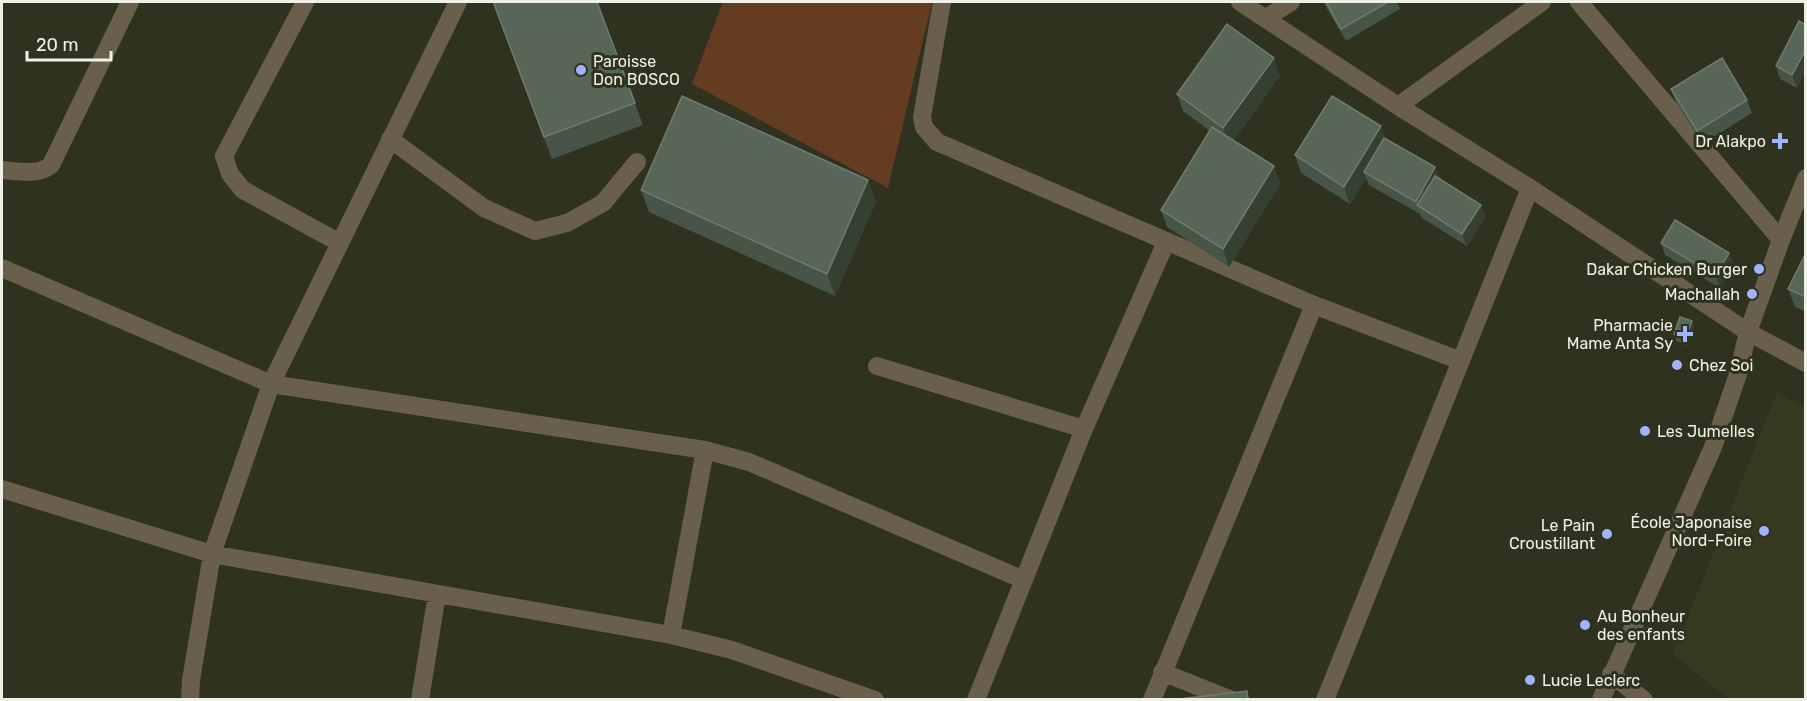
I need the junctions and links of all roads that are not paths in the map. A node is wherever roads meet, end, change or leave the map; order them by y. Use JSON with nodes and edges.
{"nodes":[{"id":1,"x":130,"y":2,"type":"edge"},
{"id":2,"x":305,"y":2,"type":"edge"},
{"id":3,"x":458,"y":2,"type":"edge"},
{"id":4,"x":942,"y":2,"type":"edge"},
{"id":5,"x":1240,"y":2,"type":"edge"},
{"id":6,"x":1291,"y":2,"type":"edge"},
{"id":7,"x":1542,"y":2,"type":"edge"},
{"id":8,"x":1579,"y":2,"type":"edge"},
{"id":9,"x":1266,"y":18,"type":"junction"},
{"id":10,"x":1398,"y":106,"type":"junction"},
{"id":11,"x":390,"y":139,"type":"junction"},
{"id":12,"x":637,"y":162,"type":"dead end"},
{"id":13,"x":2,"y":170,"type":"edge"},
{"id":14,"x":1806,"y":178,"type":"edge"},
{"id":15,"x":1530,"y":188,"type":"junction"},
{"id":16,"x":1781,"y":240,"type":"junction"},
{"id":17,"x":1166,"y":242,"type":"junction"},
{"id":18,"x":340,"y":243,"type":"junction"},
{"id":19,"x":2,"y":268,"type":"edge"},
{"id":20,"x":1314,"y":305,"type":"junction"},
{"id":21,"x":1748,"y":332,"type":"junction"},
{"id":22,"x":1461,"y":361,"type":"junction"},
{"id":23,"x":1806,"y":363,"type":"edge"},
{"id":24,"x":877,"y":366,"type":"dead end"},
{"id":25,"x":271,"y":384,"type":"junction"},
{"id":26,"x":1084,"y":429,"type":"junction"},
{"id":27,"x":705,"y":450,"type":"junction"},
{"id":28,"x":2,"y":489,"type":"edge"},
{"id":29,"x":212,"y":554,"type":"junction"},
{"id":30,"x":1024,"y":580,"type":"junction"},
{"id":31,"x":437,"y":594,"type":"junction"},
{"id":32,"x":671,"y":635,"type":"junction"},
{"id":33,"x":1162,"y":672,"type":"junction"},
{"id":34,"x":1611,"y":674,"type":"junction"},
{"id":35,"x":190,"y":699,"type":"edge"},
{"id":36,"x":420,"y":699,"type":"edge"},
{"id":37,"x":875,"y":699,"type":"edge"},
{"id":38,"x":976,"y":699,"type":"edge"},
{"id":39,"x":1152,"y":699,"type":"edge"},
{"id":40,"x":1232,"y":699,"type":"edge"},
{"id":41,"x":1325,"y":699,"type":"edge"},
{"id":42,"x":1601,"y":699,"type":"edge"},
{"id":43,"x":1644,"y":699,"type":"edge"}],
"edges":[{"from":1,"to":13,"type":"street"},
{"from":2,"to":18,"type":"street"},
{"from":3,"to":11,"type":"street"},
{"from":4,"to":17,"type":"street"},
{"from":5,"to":9,"type":"street"},
{"from":6,"to":9,"type":"street"},
{"from":7,"to":10,"type":"street"},
{"from":8,"to":16,"type":"street"},
{"from":9,"to":10,"type":"street"},
{"from":10,"to":15,"type":"street"},
{"from":11,"to":12,"type":"street"},
{"from":11,"to":18,"type":"street"},
{"from":14,"to":16,"type":"street"},
{"from":15,"to":21,"type":"street"},
{"from":15,"to":22,"type":"street"},
{"from":16,"to":21,"type":"street"},
{"from":17,"to":20,"type":"street"},
{"from":17,"to":26,"type":"street"},
{"from":18,"to":25,"type":"street"},
{"from":19,"to":25,"type":"street"},
{"from":20,"to":22,"type":"street"},
{"from":20,"to":33,"type":"street"},
{"from":21,"to":23,"type":"street"},
{"from":21,"to":34,"type":"street"},
{"from":22,"to":41,"type":"street"},
{"from":24,"to":26,"type":"street"},
{"from":25,"to":27,"type":"street"},
{"from":25,"to":29,"type":"street"},
{"from":26,"to":30,"type":"street"},
{"from":27,"to":30,"type":"street"},
{"from":27,"to":32,"type":"street"},
{"from":28,"to":29,"type":"street"},
{"from":29,"to":31,"type":"street"},
{"from":29,"to":35,"type":"street"},
{"from":30,"to":38,"type":"street"},
{"from":31,"to":32,"type":"street"},
{"from":31,"to":36,"type":"street"},
{"from":32,"to":37,"type":"street"},
{"from":33,"to":39,"type":"street"},
{"from":33,"to":40,"type":"street"},
{"from":34,"to":42,"type":"street"},
{"from":34,"to":43,"type":"street"}]}
